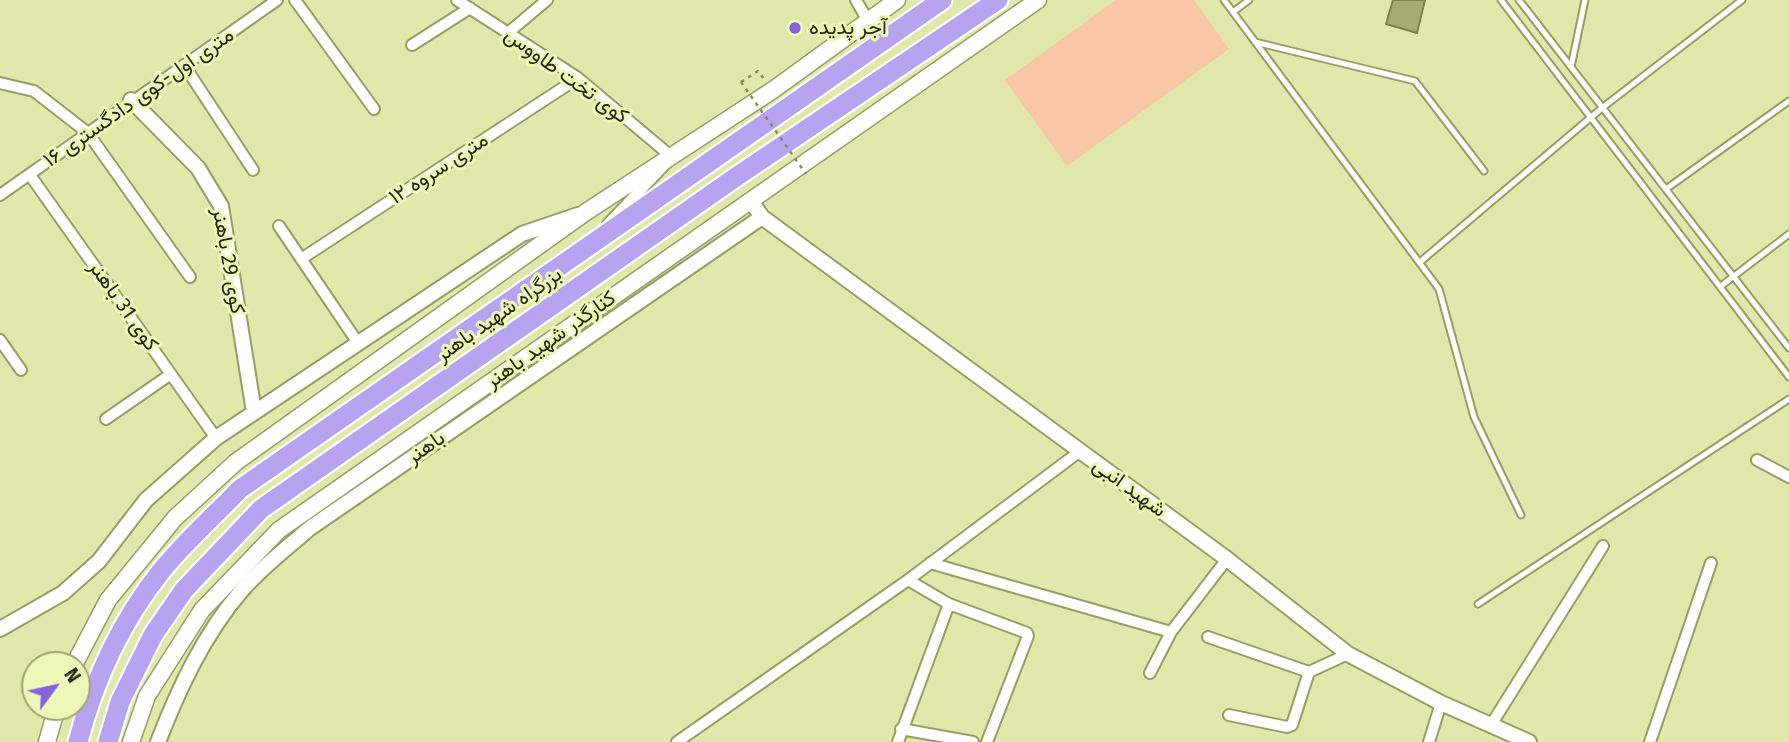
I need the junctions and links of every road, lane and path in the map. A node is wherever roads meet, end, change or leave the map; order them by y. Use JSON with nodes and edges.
{"nodes":[{"id":1,"x":277,"y":0,"type":"edge"},
{"id":2,"x":295,"y":0,"type":"edge"},
{"id":3,"x":457,"y":0,"type":"edge"},
{"id":4,"x":547,"y":0,"type":"edge"},
{"id":5,"x":856,"y":0,"type":"edge"},
{"id":6,"x":897,"y":0,"type":"edge"},
{"id":7,"x":942,"y":0,"type":"edge"},
{"id":8,"x":1038,"y":0,"type":"edge"},
{"id":9,"x":1224,"y":0,"type":"edge"},
{"id":10,"x":1249,"y":0,"type":"edge"},
{"id":11,"x":1501,"y":0,"type":"edge"},
{"id":12,"x":1519,"y":0,"type":"edge"},
{"id":13,"x":1586,"y":0,"type":"edge"},
{"id":14,"x":1742,"y":0,"type":"edge"},
{"id":15,"x":997,"y":2,"type":"edge"},
{"id":16,"x":470,"y":8,"type":"junction"},
{"id":17,"x":1233,"y":12,"type":"junction"},
{"id":18,"x":868,"y":20,"type":"junction"},
{"id":19,"x":509,"y":32,"type":"junction"},
{"id":20,"x":1255,"y":42,"type":"junction"},
{"id":21,"x":412,"y":45,"type":"dead end"},
{"id":22,"x":184,"y":65,"type":"junction"},
{"id":23,"x":1571,"y":67,"type":"junction"},
{"id":24,"x":758,"y":71,"type":"dead end"},
{"id":25,"x":578,"y":78,"type":"junction"},
{"id":26,"x":0,"y":83,"type":"edge"},
{"id":27,"x":131,"y":100,"type":"junction"},
{"id":28,"x":1789,"y":101,"type":"edge"},
{"id":29,"x":1602,"y":108,"type":"junction"},
{"id":30,"x":374,"y":109,"type":"dead end"},
{"id":31,"x":1591,"y":117,"type":"junction"},
{"id":32,"x":88,"y":133,"type":"junction"},
{"id":33,"x":672,"y":157,"type":"junction"},
{"id":34,"x":253,"y":170,"type":"dead end"},
{"id":35,"x":1484,"y":171,"type":"dead end"},
{"id":36,"x":806,"y":174,"type":"dead end"},
{"id":37,"x":30,"y":175,"type":"junction"},
{"id":38,"x":1666,"y":189,"type":"junction"},
{"id":39,"x":0,"y":195,"type":"edge"},
{"id":40,"x":751,"y":201,"type":"junction"},
{"id":41,"x":586,"y":212,"type":"junction"},
{"id":42,"x":762,"y":217,"type":"junction"},
{"id":43,"x":279,"y":226,"type":"dead end"},
{"id":44,"x":1789,"y":234,"type":"edge"},
{"id":45,"x":592,"y":241,"type":"junction"},
{"id":46,"x":301,"y":259,"type":"junction"},
{"id":47,"x":1420,"y":262,"type":"junction"},
{"id":48,"x":1733,"y":276,"type":"junction"},
{"id":49,"x":190,"y":277,"type":"dead end"},
{"id":50,"x":1721,"y":286,"type":"junction"},
{"id":51,"x":0,"y":340,"type":"edge"},
{"id":52,"x":358,"y":343,"type":"junction"},
{"id":53,"x":1789,"y":348,"type":"edge"},
{"id":54,"x":21,"y":370,"type":"dead end"},
{"id":55,"x":171,"y":374,"type":"junction"},
{"id":56,"x":1789,"y":377,"type":"edge"},
{"id":57,"x":1789,"y":399,"type":"edge"},
{"id":58,"x":254,"y":412,"type":"junction"},
{"id":59,"x":106,"y":419,"type":"dead end"},
{"id":60,"x":216,"y":438,"type":"junction"},
{"id":61,"x":1079,"y":452,"type":"junction"},
{"id":62,"x":1757,"y":460,"type":"dead end"},
{"id":63,"x":1789,"y":477,"type":"edge"},
{"id":64,"x":1521,"y":515,"type":"dead end"},
{"id":65,"x":1603,"y":546,"type":"dead end"},
{"id":66,"x":1227,"y":559,"type":"junction"},
{"id":67,"x":1711,"y":563,"type":"dead end"},
{"id":68,"x":930,"y":564,"type":"junction"},
{"id":69,"x":908,"y":580,"type":"junction"},
{"id":70,"x":949,"y":604,"type":"junction"},
{"id":71,"x":1478,"y":604,"type":"dead end"},
{"id":72,"x":0,"y":629,"type":"edge"},
{"id":73,"x":1171,"y":632,"type":"junction"},
{"id":74,"x":1208,"y":637,"type":"dead end"},
{"id":75,"x":81,"y":651,"type":"edge"},
{"id":76,"x":1348,"y":654,"type":"junction"},
{"id":77,"x":1309,"y":672,"type":"junction"},
{"id":78,"x":1150,"y":673,"type":"dead end"},
{"id":79,"x":1441,"y":703,"type":"junction"},
{"id":80,"x":1229,"y":715,"type":"dead end"},
{"id":81,"x":53,"y":721,"type":"edge"},
{"id":82,"x":1492,"y":725,"type":"junction"},
{"id":83,"x":901,"y":729,"type":"junction"},
{"id":84,"x":47,"y":742,"type":"edge"},
{"id":85,"x":78,"y":742,"type":"edge"},
{"id":86,"x":108,"y":742,"type":"edge"},
{"id":87,"x":131,"y":742,"type":"edge"},
{"id":88,"x":158,"y":742,"type":"edge"},
{"id":89,"x":677,"y":742,"type":"edge"},
{"id":90,"x":898,"y":742,"type":"edge"},
{"id":91,"x":974,"y":742,"type":"edge"},
{"id":92,"x":987,"y":742,"type":"edge"},
{"id":93,"x":1429,"y":742,"type":"edge"},
{"id":94,"x":1528,"y":742,"type":"edge"},
{"id":95,"x":1650,"y":742,"type":"edge"}],
"edges":[{"from":1,"to":22,"type":"street","name":"۱۶ متری اول-کوی دادگستری"},
{"from":2,"to":30,"type":"street"},
{"from":3,"to":16,"type":"street","name":"کوی تخت طاووس"},
{"from":4,"to":19,"type":"street"},
{"from":5,"to":18,"type":"street"},
{"from":6,"to":18,"type":"main road"},
{"from":7,"to":45,"type":"highway","name":"بزرگراه شهید باهنر"},
{"from":8,"to":40,"type":"main road","name":"کنارگذر شهید باهنر"},
{"from":9,"to":17,"type":"lane"},
{"from":10,"to":17,"type":"lane"},
{"from":11,"to":31,"type":"lane"},
{"from":12,"to":23,"type":"lane"},
{"from":13,"to":23,"type":"lane"},
{"from":14,"to":29,"type":"lane"},
{"from":15,"to":86,"type":"highway","name":"بزرگراه شهید باهنر"},
{"from":16,"to":19,"type":"street","name":"کوی تخت طاووس"},
{"from":16,"to":21,"type":"street"},
{"from":17,"to":20,"type":"lane"},
{"from":18,"to":33,"type":"main road"},
{"from":19,"to":25,"type":"street","name":"کوی تخت طاووس"},
{"from":20,"to":35,"type":"lane"},
{"from":20,"to":47,"type":"lane"},
{"from":22,"to":27,"type":"street","name":"۱۶ متری اول-کوی دادگستری"},
{"from":22,"to":34,"type":"street"},
{"from":23,"to":29,"type":"lane"},
{"from":24,"to":36,"type":"path","bridge":true},
{"from":25,"to":33,"type":"street","name":"کوی تخت طاووس"},
{"from":25,"to":46,"type":"street","name":"۱۲ متری سروه"},
{"from":26,"to":32,"type":"street"},
{"from":27,"to":32,"type":"street","name":"۱۶ متری اول-کوی دادگستری"},
{"from":27,"to":58,"type":"street","name":"کوی 29 باهنر"},
{"from":28,"to":38,"type":"lane"},
{"from":29,"to":31,"type":"lane"},
{"from":29,"to":38,"type":"lane"},
{"from":31,"to":47,"type":"lane"},
{"from":31,"to":50,"type":"lane"},
{"from":32,"to":37,"type":"street","name":"۱۶ متری اول-کوی دادگستری"},
{"from":32,"to":49,"type":"street"},
{"from":33,"to":41,"type":"main road"},
{"from":33,"to":45,"type":"street"},
{"from":37,"to":39,"type":"street","name":"۱۶ متری اول-کوی دادگستری"},
{"from":37,"to":55,"type":"street","name":"کوی 31 باهنر"},
{"from":38,"to":48,"type":"lane"},
{"from":40,"to":42,"type":"street","name":"شهید انبی"},
{"from":40,"to":87,"type":"main road","name":"کنارگذر شهید باهنر"},
{"from":41,"to":52,"type":"street"},
{"from":41,"to":75,"type":"main road"},
{"from":42,"to":61,"type":"street","name":"شهید انبی"},
{"from":42,"to":88,"type":"street","name":"باهنر"},
{"from":43,"to":46,"type":"street"},
{"from":44,"to":48,"type":"lane"},
{"from":45,"to":85,"type":"highway","name":"بزرگراه شهید باهنر"},
{"from":46,"to":52,"type":"street"},
{"from":47,"to":64,"type":"lane"},
{"from":48,"to":50,"type":"lane"},
{"from":48,"to":53,"type":"lane"},
{"from":50,"to":56,"type":"lane"},
{"from":51,"to":54,"type":"street"},
{"from":52,"to":58,"type":"street"},
{"from":55,"to":59,"type":"street"},
{"from":55,"to":60,"type":"street","name":"کوی 31 باهنر"},
{"from":57,"to":71,"type":"lane"},
{"from":58,"to":60,"type":"street"},
{"from":60,"to":72,"type":"street"},
{"from":61,"to":66,"type":"street","name":"شهید انبی"},
{"from":61,"to":68,"type":"street"},
{"from":62,"to":63,"type":"street"},
{"from":65,"to":82,"type":"street"},
{"from":66,"to":73,"type":"street"},
{"from":66,"to":76,"type":"street","name":"شهید انبی"},
{"from":67,"to":95,"type":"street"},
{"from":68,"to":69,"type":"street"},
{"from":68,"to":73,"type":"street"},
{"from":69,"to":70,"type":"street"},
{"from":69,"to":89,"type":"street"},
{"from":70,"to":83,"type":"street"},
{"from":70,"to":92,"type":"street"},
{"from":73,"to":78,"type":"street"},
{"from":74,"to":77,"type":"street"},
{"from":76,"to":77,"type":"street"},
{"from":76,"to":79,"type":"street","name":"شهید انبی"},
{"from":77,"to":80,"type":"street"},
{"from":79,"to":82,"type":"street","name":"شهید انبی"},
{"from":79,"to":93,"type":"street"},
{"from":81,"to":84,"type":"main road"},
{"from":82,"to":94,"type":"street","name":"شهید انبی"},
{"from":83,"to":90,"type":"street"},
{"from":83,"to":91,"type":"street"}]}
